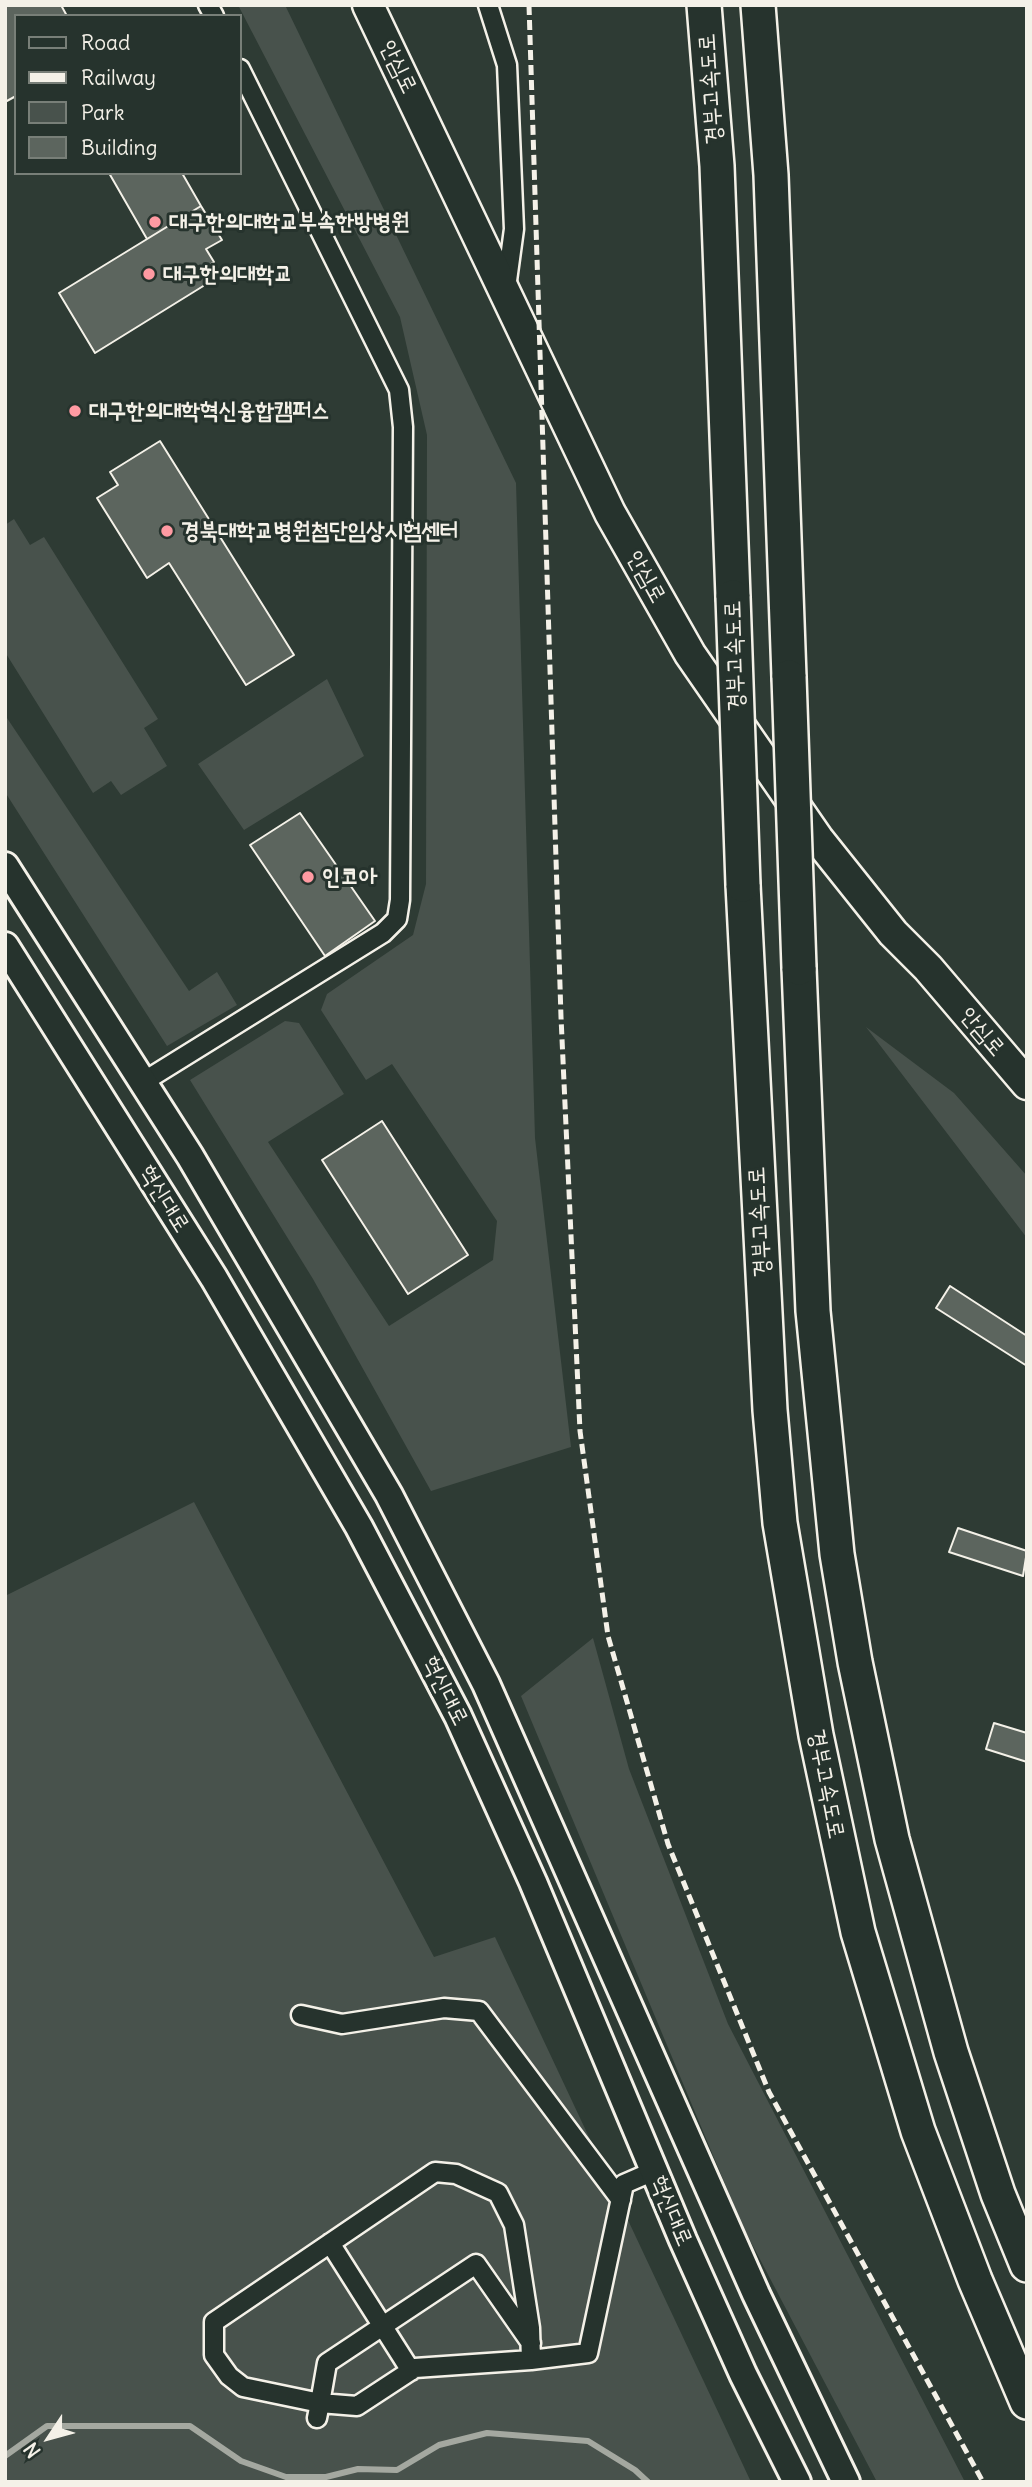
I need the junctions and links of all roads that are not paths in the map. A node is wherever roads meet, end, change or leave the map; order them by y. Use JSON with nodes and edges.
{"nodes":[{"id":1,"x":368,"y":5,"type":"edge"},
{"id":2,"x":488,"y":5,"type":"edge"},
{"id":3,"x":704,"y":5,"type":"edge"},
{"id":4,"x":758,"y":5,"type":"edge"},
{"id":5,"x":242,"y":73,"type":"edge"},
{"id":6,"x":505,"y":292,"type":"junction"},
{"id":7,"x":5,"y":866,"type":"edge"},
{"id":8,"x":5,"y":946,"type":"edge"},
{"id":9,"x":143,"y":1082,"type":"junction"},
{"id":10,"x":1027,"y":1084,"type":"edge"},
{"id":11,"x":301,"y":2015,"type":"dead end"},
{"id":12,"x":654,"y":2171,"type":"junction"},
{"id":13,"x":621,"y":2200,"type":"junction"},
{"id":14,"x":330,"y":2243,"type":"junction"},
{"id":15,"x":1027,"y":2265,"type":"edge"},
{"id":16,"x":383,"y":2326,"type":"junction"},
{"id":17,"x":531,"y":2351,"type":"junction"},
{"id":18,"x":411,"y":2371,"type":"junction"},
{"id":19,"x":1027,"y":2402,"type":"edge"},
{"id":20,"x":318,"y":2411,"type":"junction"},
{"id":21,"x":797,"y":2482,"type":"edge"},
{"id":22,"x":846,"y":2482,"type":"edge"}],
"edges":[{"from":1,"to":6,"type":"main road","name":"안심로"},
{"from":2,"to":6,"type":"street"},
{"from":3,"to":19,"type":"highway","name":"경부고속도로","bridge":true},
{"from":4,"to":15,"type":"highway","bridge":true},
{"from":5,"to":9,"type":"street"},
{"from":6,"to":10,"type":"main road","name":"안심로"},
{"from":7,"to":9,"type":"main road"},
{"from":8,"to":12,"type":"main road","name":"혁신대로"},
{"from":9,"to":22,"type":"main road"},
{"from":11,"to":13,"type":"street"},
{"from":12,"to":13,"type":"street"},
{"from":12,"to":21,"type":"main road","name":"혁신대로"},
{"from":13,"to":17,"type":"street"},
{"from":14,"to":16,"type":"street"},
{"from":14,"to":17,"type":"street"},
{"from":14,"to":20,"type":"street"},
{"from":16,"to":17,"type":"street"},
{"from":16,"to":18,"type":"street"},
{"from":16,"to":20,"type":"street"},
{"from":17,"to":18,"type":"street"},
{"from":18,"to":20,"type":"street"}]}
